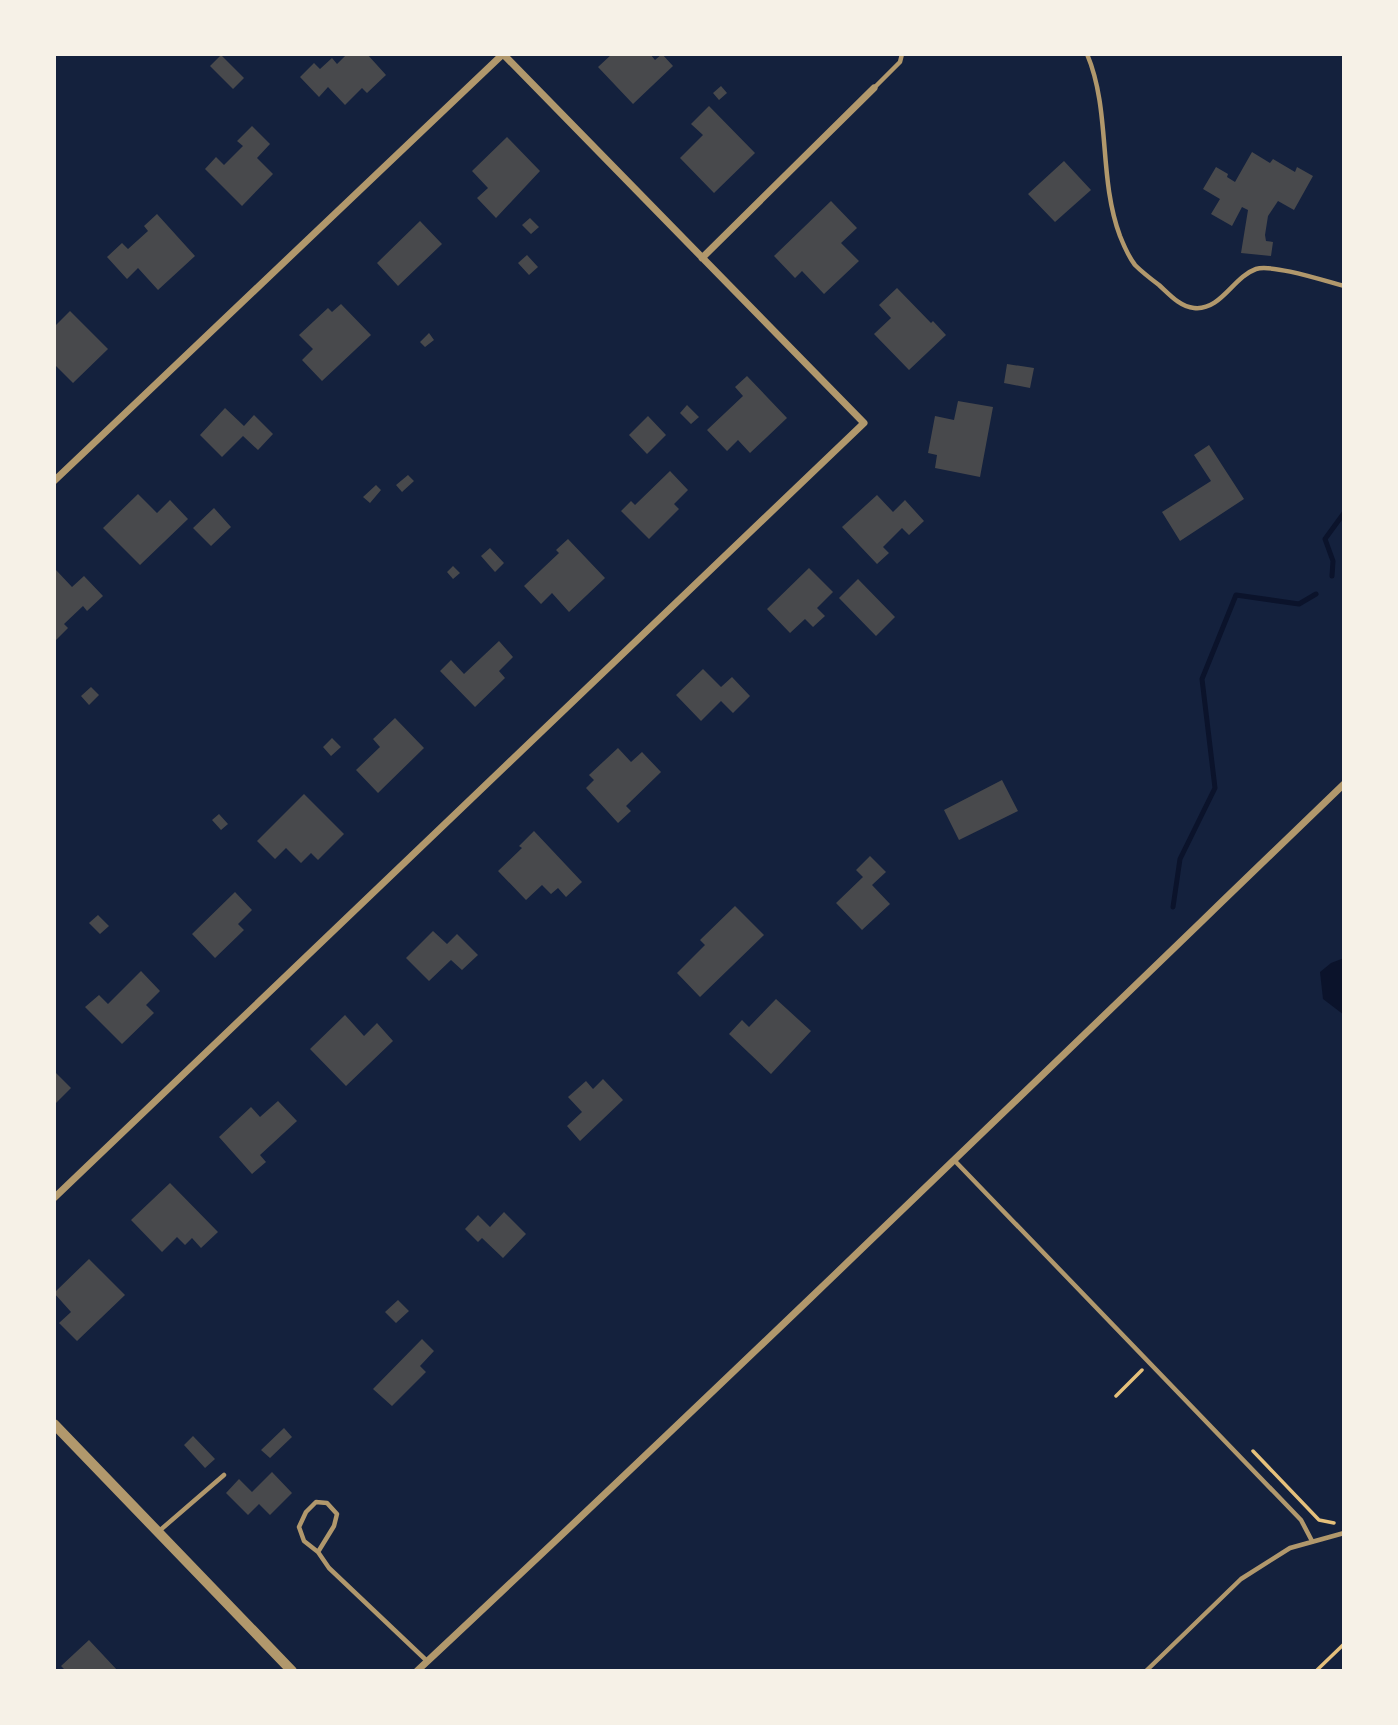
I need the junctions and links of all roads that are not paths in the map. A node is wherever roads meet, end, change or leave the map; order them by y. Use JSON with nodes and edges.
{"nodes":[{"id":1,"x":902,"y":54,"type":"edge"},
{"id":2,"x":1087,"y":54,"type":"edge"},
{"id":3,"x":874,"y":88,"type":"joint"},
{"id":4,"x":702,"y":258,"type":"junction"},
{"id":5,"x":1344,"y":286,"type":"edge"},
{"id":6,"x":54,"y":481,"type":"edge"},
{"id":7,"x":1344,"y":784,"type":"edge"},
{"id":8,"x":954,"y":1160,"type":"junction"},
{"id":9,"x":54,"y":1198,"type":"edge"},
{"id":10,"x":54,"y":1424,"type":"edge"},
{"id":11,"x":224,"y":1475,"type":"dead end"},
{"id":12,"x":158,"y":1532,"type":"junction"},
{"id":13,"x":1344,"y":1533,"type":"edge"},
{"id":14,"x":1312,"y":1541,"type":"junction"},
{"id":15,"x":317,"y":1552,"type":"junction"},
{"id":16,"x":427,"y":1661,"type":"junction"},
{"id":17,"x":292,"y":1671,"type":"edge"},
{"id":18,"x":417,"y":1671,"type":"edge"},
{"id":19,"x":1146,"y":1671,"type":"edge"}],
"edges":[{"from":1,"to":3,"type":"lane"},
{"from":2,"to":5,"type":"lane"},
{"from":3,"to":4,"type":"street"},
{"from":4,"to":6,"type":"street"},
{"from":4,"to":9,"type":"street"},
{"from":7,"to":8,"type":"street"},
{"from":8,"to":14,"type":"lane"},
{"from":8,"to":16,"type":"street"},
{"from":10,"to":12,"type":"street"},
{"from":11,"to":12,"type":"lane"},
{"from":12,"to":17,"type":"street"},
{"from":13,"to":14,"type":"lane"},
{"from":14,"to":19,"type":"lane"},
{"from":15,"to":15,"type":"lane"},
{"from":15,"to":16,"type":"lane"},
{"from":16,"to":18,"type":"street"}]}
